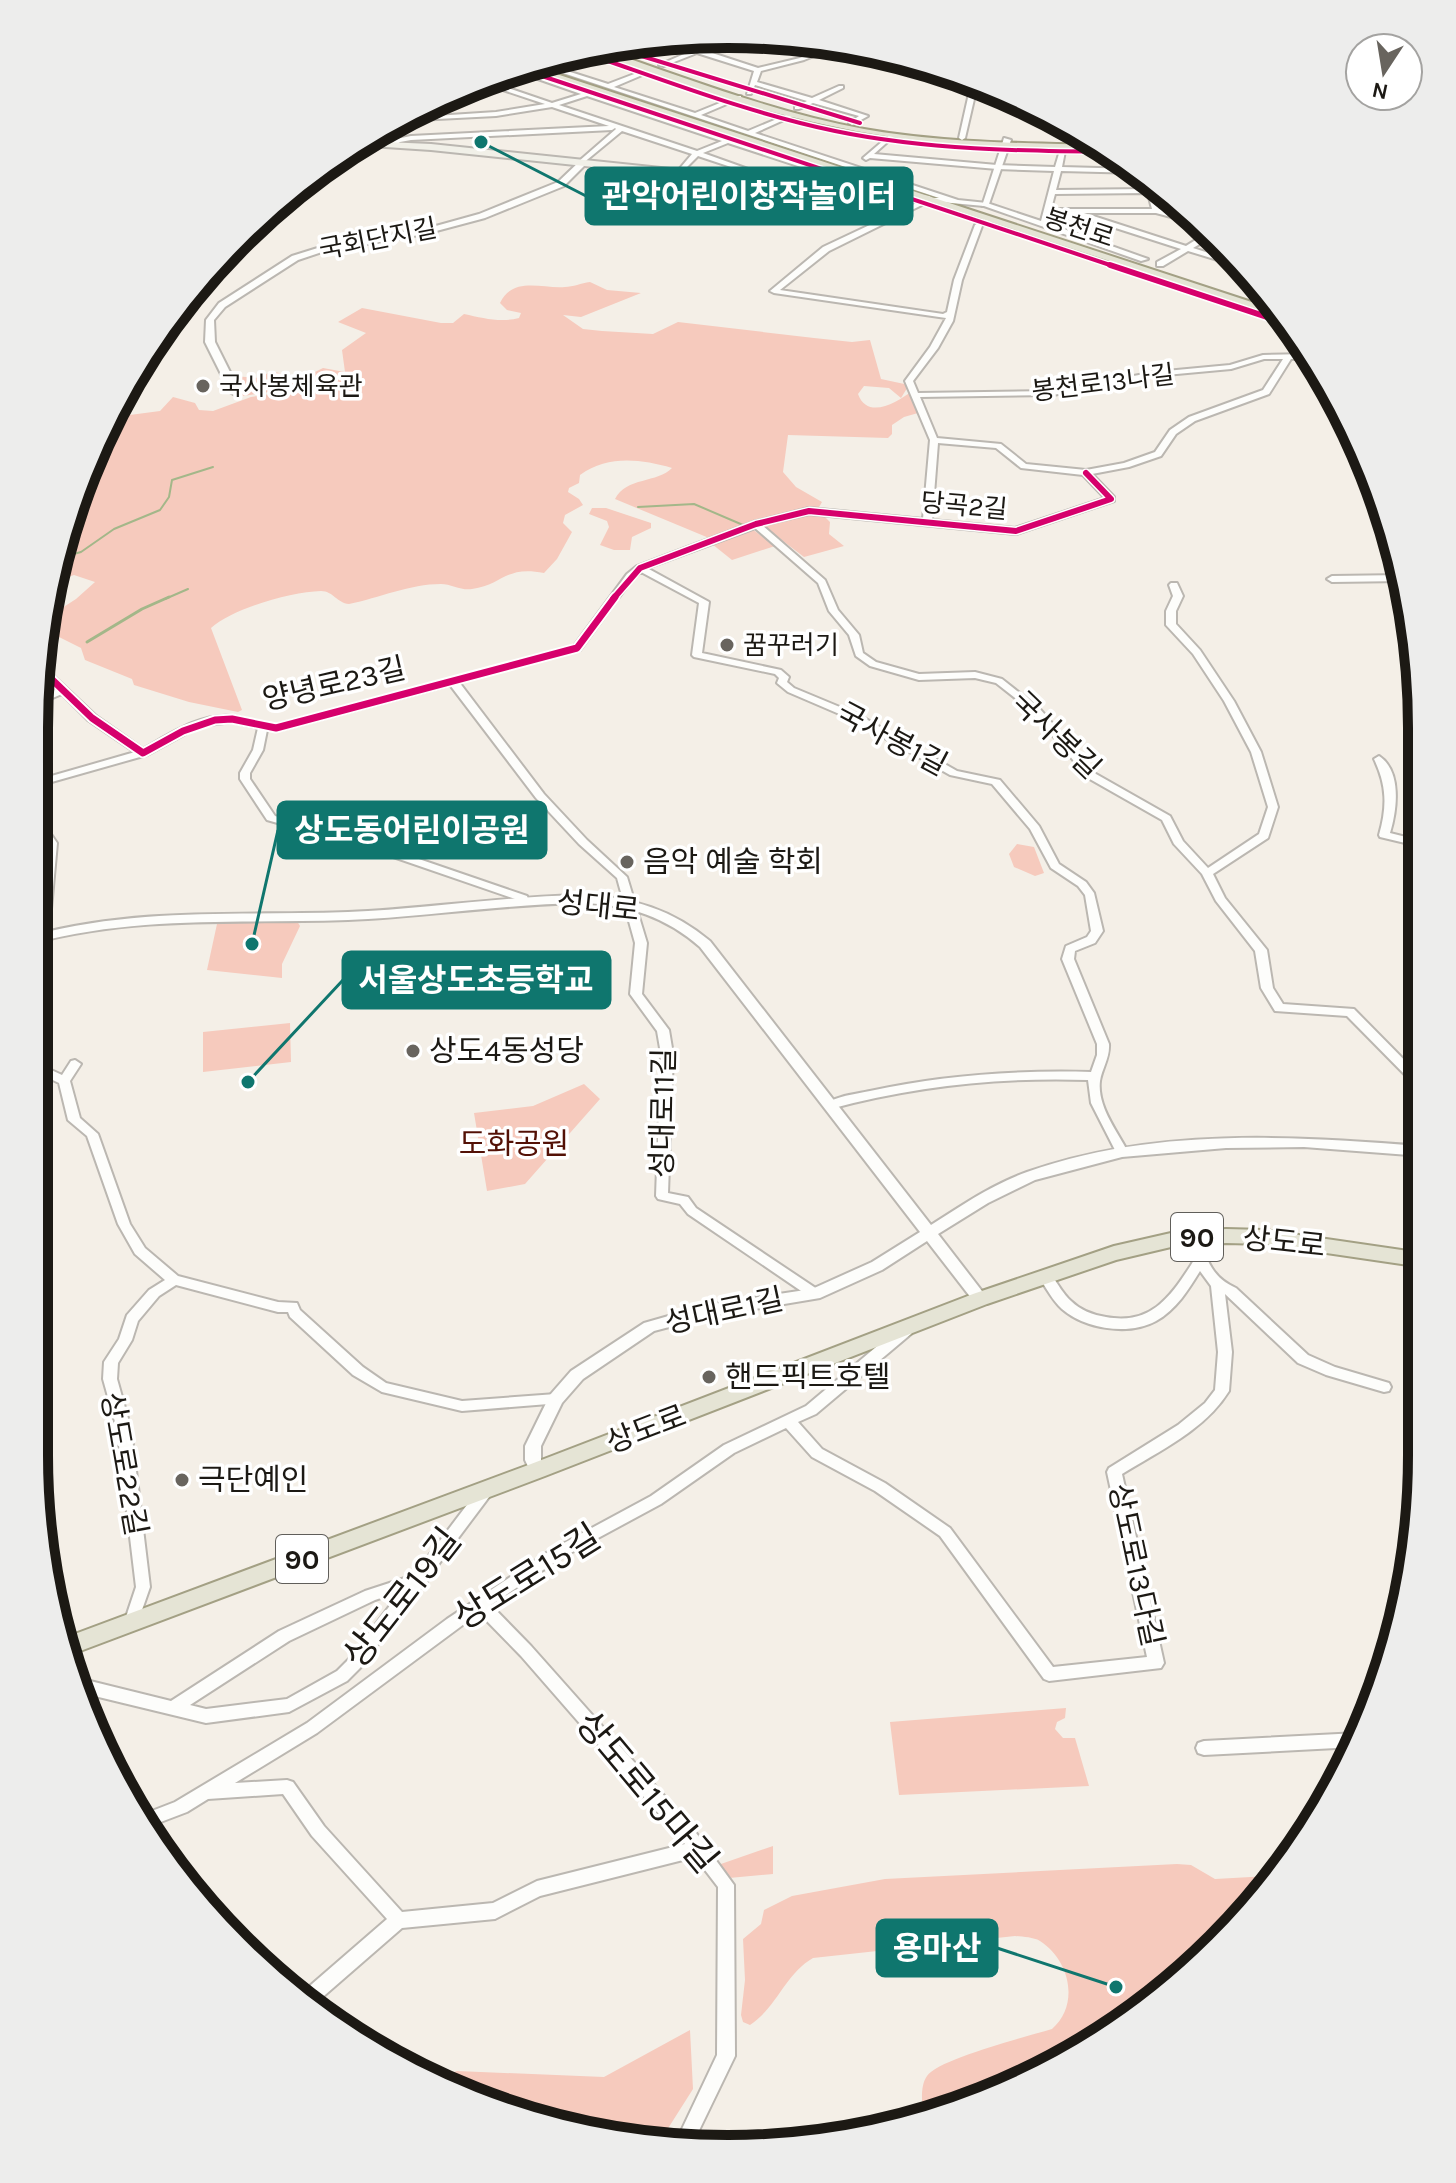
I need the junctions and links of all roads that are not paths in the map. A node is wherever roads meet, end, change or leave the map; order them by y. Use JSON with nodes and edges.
{"nodes":[{"id":1,"x":693,"y":49,"type":"edge"},
{"id":2,"x":700,"y":49,"type":"edge"},
{"id":3,"x":697,"y":50,"type":"junction"},
{"id":4,"x":814,"y":54,"type":"edge"},
{"id":5,"x":629,"y":56,"type":"edge"},
{"id":6,"x":621,"y":57,"type":"edge"},
{"id":7,"x":662,"y":68,"type":"junction"},
{"id":8,"x":557,"y":70,"type":"edge"},
{"id":9,"x":758,"y":70,"type":"junction"},
{"id":10,"x":544,"y":73,"type":"edge"},
{"id":11,"x":537,"y":76,"type":"edge"},
{"id":12,"x":610,"y":86,"type":"junction"},
{"id":13,"x":500,"y":87,"type":"edge"},
{"id":14,"x":841,"y":87,"type":"dead end"},
{"id":15,"x":747,"y":91,"type":"junction"},
{"id":16,"x":593,"y":92,"type":"junction"},
{"id":17,"x":972,"y":94,"type":"edge"},
{"id":18,"x":813,"y":100,"type":"junction"},
{"id":19,"x":556,"y":107,"type":"junction"},
{"id":20,"x":792,"y":110,"type":"junction"},
{"id":21,"x":698,"y":114,"type":"junction"},
{"id":22,"x":426,"y":119,"type":"edge"},
{"id":23,"x":687,"y":119,"type":"junction"},
{"id":24,"x":852,"y":123,"type":"junction"},
{"id":25,"x":620,"y":129,"type":"junction"},
{"id":26,"x":739,"y":136,"type":"junction"},
{"id":27,"x":891,"y":136,"type":"junction"},
{"id":28,"x":962,"y":138,"type":"junction"},
{"id":29,"x":1072,"y":141,"type":"edge"},
{"id":30,"x":383,"y":142,"type":"edge"},
{"id":31,"x":395,"y":142,"type":"junction"},
{"id":32,"x":1006,"y":143,"type":"junction"},
{"id":33,"x":1064,"y":147,"type":"junction"},
{"id":34,"x":1081,"y":147,"type":"edge"},
{"id":35,"x":696,"y":154,"type":"junction"},
{"id":36,"x":869,"y":156,"type":"junction"},
{"id":37,"x":582,"y":163,"type":"junction"},
{"id":38,"x":845,"y":167,"type":"junction"},
{"id":39,"x":997,"y":167,"type":"junction"},
{"id":40,"x":1058,"y":169,"type":"junction"},
{"id":41,"x":1116,"y":170,"type":"edge"},
{"id":42,"x":679,"y":173,"type":"junction"},
{"id":43,"x":857,"y":179,"type":"junction"},
{"id":44,"x":787,"y":184,"type":"junction"},
{"id":45,"x":836,"y":189,"type":"junction"},
{"id":46,"x":1145,"y":191,"type":"edge"},
{"id":47,"x":1053,"y":192,"type":"junction"},
{"id":48,"x":1153,"y":198,"type":"edge"},
{"id":49,"x":929,"y":199,"type":"junction"},
{"id":50,"x":956,"y":201,"type":"junction"},
{"id":51,"x":985,"y":204,"type":"junction"},
{"id":52,"x":1047,"y":211,"type":"junction"},
{"id":53,"x":1070,"y":211,"type":"junction"},
{"id":54,"x":1156,"y":211,"type":"junction"},
{"id":55,"x":1169,"y":211,"type":"edge"},
{"id":56,"x":1175,"y":216,"type":"edge"},
{"id":57,"x":991,"y":219,"type":"junction"},
{"id":58,"x":1044,"y":223,"type":"junction"},
{"id":59,"x":1012,"y":225,"type":"junction"},
{"id":60,"x":1201,"y":240,"type":"edge"},
{"id":61,"x":1053,"y":241,"type":"junction"},
{"id":62,"x":1111,"y":246,"type":"junction"},
{"id":63,"x":1187,"y":248,"type":"junction"},
{"id":64,"x":1127,"y":254,"type":"junction"},
{"id":65,"x":1144,"y":259,"type":"junction"},
{"id":66,"x":1220,"y":259,"type":"edge"},
{"id":67,"x":1160,"y":264,"type":"junction"},
{"id":68,"x":1251,"y":294,"type":"edge"},
{"id":69,"x":1263,"y":310,"type":"edge"},
{"id":70,"x":949,"y":314,"type":"junction"},
{"id":71,"x":1288,"y":357,"type":"junction"},
{"id":72,"x":1297,"y":357,"type":"edge"},
{"id":73,"x":235,"y":392,"type":"dead end"},
{"id":74,"x":916,"y":395,"type":"junction"},
{"id":75,"x":934,"y":440,"type":"junction"},
{"id":76,"x":1086,"y":473,"type":"junction"},
{"id":77,"x":927,"y":523,"type":"junction"},
{"id":78,"x":756,"y":524,"type":"junction"},
{"id":79,"x":640,"y":568,"type":"junction"},
{"id":80,"x":1391,"y":578,"type":"edge"},
{"id":81,"x":1332,"y":579,"type":"dead end"},
{"id":82,"x":1174,"y":585,"type":"dead end"},
{"id":83,"x":50,"y":677,"type":"edge"},
{"id":84,"x":452,"y":680,"type":"junction"},
{"id":85,"x":63,"y":690,"type":"junction"},
{"id":86,"x":49,"y":697,"type":"edge"},
{"id":87,"x":263,"y":728,"type":"junction"},
{"id":88,"x":143,"y":753,"type":"junction"},
{"id":89,"x":1379,"y":759,"type":"dead end"},
{"id":90,"x":48,"y":780,"type":"edge"},
{"id":91,"x":48,"y":837,"type":"edge"},
{"id":92,"x":1408,"y":841,"type":"edge"},
{"id":93,"x":1207,"y":873,"type":"junction"},
{"id":94,"x":48,"y":887,"type":"edge"},
{"id":95,"x":524,"y":902,"type":"junction"},
{"id":96,"x":630,"y":904,"type":"junction"},
{"id":97,"x":48,"y":937,"type":"edge"},
{"id":98,"x":75,"y":1064,"type":"dead end"},
{"id":99,"x":1408,"y":1071,"type":"edge"},
{"id":100,"x":48,"y":1073,"type":"edge"},
{"id":101,"x":1095,"y":1076,"type":"junction"},
{"id":102,"x":64,"y":1081,"type":"junction"},
{"id":103,"x":830,"y":1105,"type":"junction"},
{"id":104,"x":1408,"y":1150,"type":"edge"},
{"id":105,"x":1122,"y":1152,"type":"junction"},
{"id":106,"x":932,"y":1234,"type":"junction"},
{"id":107,"x":1192,"y":1238,"type":"junction"},
{"id":108,"x":1408,"y":1258,"type":"edge"},
{"id":109,"x":1200,"y":1260,"type":"junction"},
{"id":110,"x":1047,"y":1279,"type":"junction"},
{"id":111,"x":174,"y":1280,"type":"junction"},
{"id":112,"x":1217,"y":1285,"type":"junction"},
{"id":113,"x":815,"y":1294,"type":"junction"},
{"id":114,"x":980,"y":1299,"type":"junction"},
{"id":115,"x":909,"y":1327,"type":"junction"},
{"id":116,"x":1384,"y":1387,"type":"dead end"},
{"id":117,"x":556,"y":1399,"type":"junction"},
{"id":118,"x":788,"y":1421,"type":"junction"},
{"id":119,"x":538,"y":1470,"type":"junction"},
{"id":120,"x":487,"y":1489,"type":"junction"},
{"id":121,"x":422,"y":1578,"type":"junction"},
{"id":122,"x":481,"y":1605,"type":"junction"},
{"id":123,"x":131,"y":1623,"type":"junction"},
{"id":124,"x":75,"y":1644,"type":"edge"},
{"id":125,"x":355,"y":1663,"type":"junction"},
{"id":126,"x":376,"y":1679,"type":"junction"},
{"id":127,"x":89,"y":1688,"type":"edge"},
{"id":128,"x":171,"y":1709,"type":"junction"},
{"id":129,"x":1345,"y":1741,"type":"edge"},
{"id":130,"x":1204,"y":1748,"type":"dead end"},
{"id":131,"x":205,"y":1792,"type":"junction"},
{"id":132,"x":153,"y":1818,"type":"edge"},
{"id":133,"x":699,"y":1848,"type":"junction"},
{"id":134,"x":398,"y":1920,"type":"junction"},
{"id":135,"x":314,"y":1994,"type":"edge"},
{"id":136,"x":688,"y":2134,"type":"edge"}],
"edges":[{"from":1,"to":3,"type":"street"},
{"from":2,"to":3,"type":"street"},
{"from":3,"to":7,"type":"street"},
{"from":3,"to":9,"type":"street"},
{"from":4,"to":9,"type":"street"},
{"from":5,"to":7,"type":"main road"},
{"from":6,"to":7,"type":"main road"},
{"from":7,"to":12,"type":"street"},
{"from":7,"to":15,"type":"main road"},
{"from":8,"to":12,"type":"street"},
{"from":9,"to":15,"type":"street"},
{"from":10,"to":16,"type":"main road","name":"봉천로"},
{"from":11,"to":16,"type":"street","name":"봉천로"},
{"from":12,"to":16,"type":"street"},
{"from":12,"to":21,"type":"street"},
{"from":13,"to":19,"type":"street"},
{"from":14,"to":18,"type":"street"},
{"from":15,"to":18,"type":"street"},
{"from":15,"to":20,"type":"main road"},
{"from":15,"to":21,"type":"street"},
{"from":16,"to":19,"type":"street"},
{"from":16,"to":23,"type":"main road","name":"봉천로"},
{"from":16,"to":26,"type":"street","name":"봉천로"},
{"from":17,"to":28,"type":"street"},
{"from":18,"to":20,"type":"street"},
{"from":18,"to":24,"type":"street"},
{"from":19,"to":22,"type":"street"},
{"from":19,"to":25,"type":"street"},
{"from":20,"to":24,"type":"main road"},
{"from":20,"to":26,"type":"street"},
{"from":20,"to":27,"type":"main road"},
{"from":21,"to":23,"type":"street"},
{"from":21,"to":26,"type":"street"},
{"from":23,"to":26,"type":"main road","name":"봉천로"},
{"from":24,"to":28,"type":"main road"},
{"from":25,"to":31,"type":"street"},
{"from":25,"to":35,"type":"street"},
{"from":25,"to":37,"type":"street"},
{"from":26,"to":35,"type":"street"},
{"from":26,"to":38,"type":"main road","name":"봉천로"},
{"from":26,"to":43,"type":"street","name":"봉천로"},
{"from":27,"to":32,"type":"main road"},
{"from":27,"to":36,"type":"street"},
{"from":28,"to":32,"type":"main road"},
{"from":29,"to":32,"type":"main road"},
{"from":30,"to":31,"type":"main road"},
{"from":31,"to":37,"type":"main road"},
{"from":32,"to":33,"type":"main road"},
{"from":32,"to":39,"type":"street"},
{"from":33,"to":34,"type":"main road"},
{"from":33,"to":40,"type":"street"},
{"from":35,"to":42,"type":"street"},
{"from":35,"to":44,"type":"street"},
{"from":36,"to":38,"type":"street"},
{"from":36,"to":39,"type":"street"},
{"from":37,"to":42,"type":"main road"},
{"from":37,"to":73,"type":"street","name":"국회단지길"},
{"from":38,"to":43,"type":"main road","name":"봉천로"},
{"from":38,"to":50,"type":"street"},
{"from":39,"to":40,"type":"street"},
{"from":39,"to":51,"type":"street"},
{"from":40,"to":41,"type":"street"},
{"from":40,"to":47,"type":"street"},
{"from":42,"to":44,"type":"main road"},
{"from":43,"to":45,"type":"street"},
{"from":43,"to":49,"type":"main road","name":"봉천로"},
{"from":44,"to":45,"type":"main road"},
{"from":45,"to":49,"type":"main road"},
{"from":46,"to":47,"type":"street"},
{"from":47,"to":52,"type":"street"},
{"from":48,"to":54,"type":"street"},
{"from":49,"to":50,"type":"street"},
{"from":49,"to":57,"type":"main road","name":"봉천로"},
{"from":49,"to":70,"type":"street"},
{"from":50,"to":51,"type":"street"},
{"from":51,"to":58,"type":"street"},
{"from":52,"to":53,"type":"street"},
{"from":52,"to":58,"type":"street"},
{"from":53,"to":54,"type":"street"},
{"from":53,"to":63,"type":"street"},
{"from":54,"to":55,"type":"street"},
{"from":54,"to":56,"type":"street"},
{"from":57,"to":59,"type":"main road","name":"봉천로"},
{"from":57,"to":70,"type":"street"},
{"from":58,"to":62,"type":"street"},
{"from":59,"to":61,"type":"main road","name":"봉천로"},
{"from":59,"to":64,"type":"main road","name":"봉천로"},
{"from":60,"to":63,"type":"street"},
{"from":61,"to":64,"type":"street"},
{"from":61,"to":69,"type":"main road","name":"봉천로"},
{"from":62,"to":64,"type":"street"},
{"from":62,"to":65,"type":"street"},
{"from":63,"to":66,"type":"street"},
{"from":63,"to":67,"type":"street"},
{"from":64,"to":65,"type":"main road","name":"봉천로"},
{"from":65,"to":67,"type":"main road","name":"봉천로"},
{"from":67,"to":68,"type":"main road","name":"봉천로"},
{"from":70,"to":74,"type":"street"},
{"from":71,"to":72,"type":"street","name":"봉천로13나길"},
{"from":71,"to":74,"type":"street","name":"봉천로13나길"},
{"from":71,"to":76,"type":"street"},
{"from":74,"to":75,"type":"street"},
{"from":75,"to":76,"type":"street"},
{"from":75,"to":77,"type":"street"},
{"from":76,"to":77,"type":"street","name":"당곡2길"},
{"from":77,"to":78,"type":"street","name":"당곡2길"},
{"from":78,"to":79,"type":"street"},
{"from":78,"to":93,"type":"street","name":"국사봉길"},
{"from":79,"to":84,"type":"street","name":"양녕로23길"},
{"from":79,"to":101,"type":"street","name":"국사봉1길"},
{"from":80,"to":81,"type":"street"},
{"from":82,"to":93,"type":"street"},
{"from":83,"to":85,"type":"street"},
{"from":84,"to":87,"type":"street","name":"양녕로23길"},
{"from":84,"to":96,"type":"street"},
{"from":85,"to":86,"type":"street"},
{"from":85,"to":88,"type":"street"},
{"from":87,"to":88,"type":"street","name":"양녕로23길"},
{"from":87,"to":95,"type":"street"},
{"from":88,"to":90,"type":"street","name":"양녕로23길"},
{"from":89,"to":92,"type":"street"},
{"from":91,"to":94,"type":"street"},
{"from":93,"to":99,"type":"street","name":"국사봉길"},
{"from":95,"to":96,"type":"street","name":"성대로"},
{"from":95,"to":97,"type":"street","name":"성대로"},
{"from":96,"to":103,"type":"street","name":"성대로"},
{"from":96,"to":113,"type":"street","name":"성대로11길"},
{"from":98,"to":102,"type":"street"},
{"from":100,"to":102,"type":"street"},
{"from":101,"to":103,"type":"street"},
{"from":101,"to":105,"type":"street","name":"국사봉1길"},
{"from":102,"to":111,"type":"street"},
{"from":103,"to":106,"type":"street","name":"성대로"},
{"from":104,"to":105,"type":"street"},
{"from":105,"to":106,"type":"street","name":"성대로1길"},
{"from":106,"to":113,"type":"street","name":"성대로1길"},
{"from":106,"to":114,"type":"street","name":"성대로"},
{"from":107,"to":108,"type":"main road","name":"상도로","number":"90"},
{"from":107,"to":109,"type":"street"},
{"from":107,"to":110,"type":"main road","name":"상도로","number":"90"},
{"from":109,"to":110,"type":"street"},
{"from":109,"to":112,"type":"street"},
{"from":110,"to":114,"type":"main road","name":"상도로","number":"90"},
{"from":111,"to":117,"type":"street"},
{"from":111,"to":123,"type":"street","name":"상도로22길"},
{"from":112,"to":116,"type":"street"},
{"from":112,"to":118,"type":"street","name":"상도로13다길"},
{"from":113,"to":117,"type":"street","name":"성대로1길"},
{"from":114,"to":115,"type":"main road","name":"상도로","number":"90"},
{"from":115,"to":118,"type":"street","name":"상도로15길"},
{"from":115,"to":119,"type":"main road","name":"상도로","number":"90"},
{"from":117,"to":119,"type":"street","name":"성대로1길"},
{"from":118,"to":122,"type":"street","name":"상도로15길"},
{"from":119,"to":120,"type":"main road","name":"상도로","number":"90"},
{"from":120,"to":121,"type":"street","name":"상도로19길"},
{"from":120,"to":123,"type":"main road","name":"상도로","number":"90"},
{"from":121,"to":125,"type":"street","name":"상도로19길"},
{"from":121,"to":128,"type":"street"},
{"from":122,"to":126,"type":"street","name":"상도로15길"},
{"from":122,"to":133,"type":"street","name":"상도로15마길"},
{"from":123,"to":124,"type":"main road","name":"상도로","number":"90"},
{"from":125,"to":126,"type":"street"},
{"from":125,"to":128,"type":"street","name":"상도로19길"},
{"from":126,"to":131,"type":"street","name":"상도로15길"},
{"from":127,"to":128,"type":"street","name":"상도로19길"},
{"from":129,"to":130,"type":"street"},
{"from":131,"to":132,"type":"street","name":"상도로15길"},
{"from":131,"to":134,"type":"street"},
{"from":133,"to":134,"type":"street"},
{"from":133,"to":136,"type":"street","name":"상도로15마길"},
{"from":134,"to":135,"type":"street"}]}
